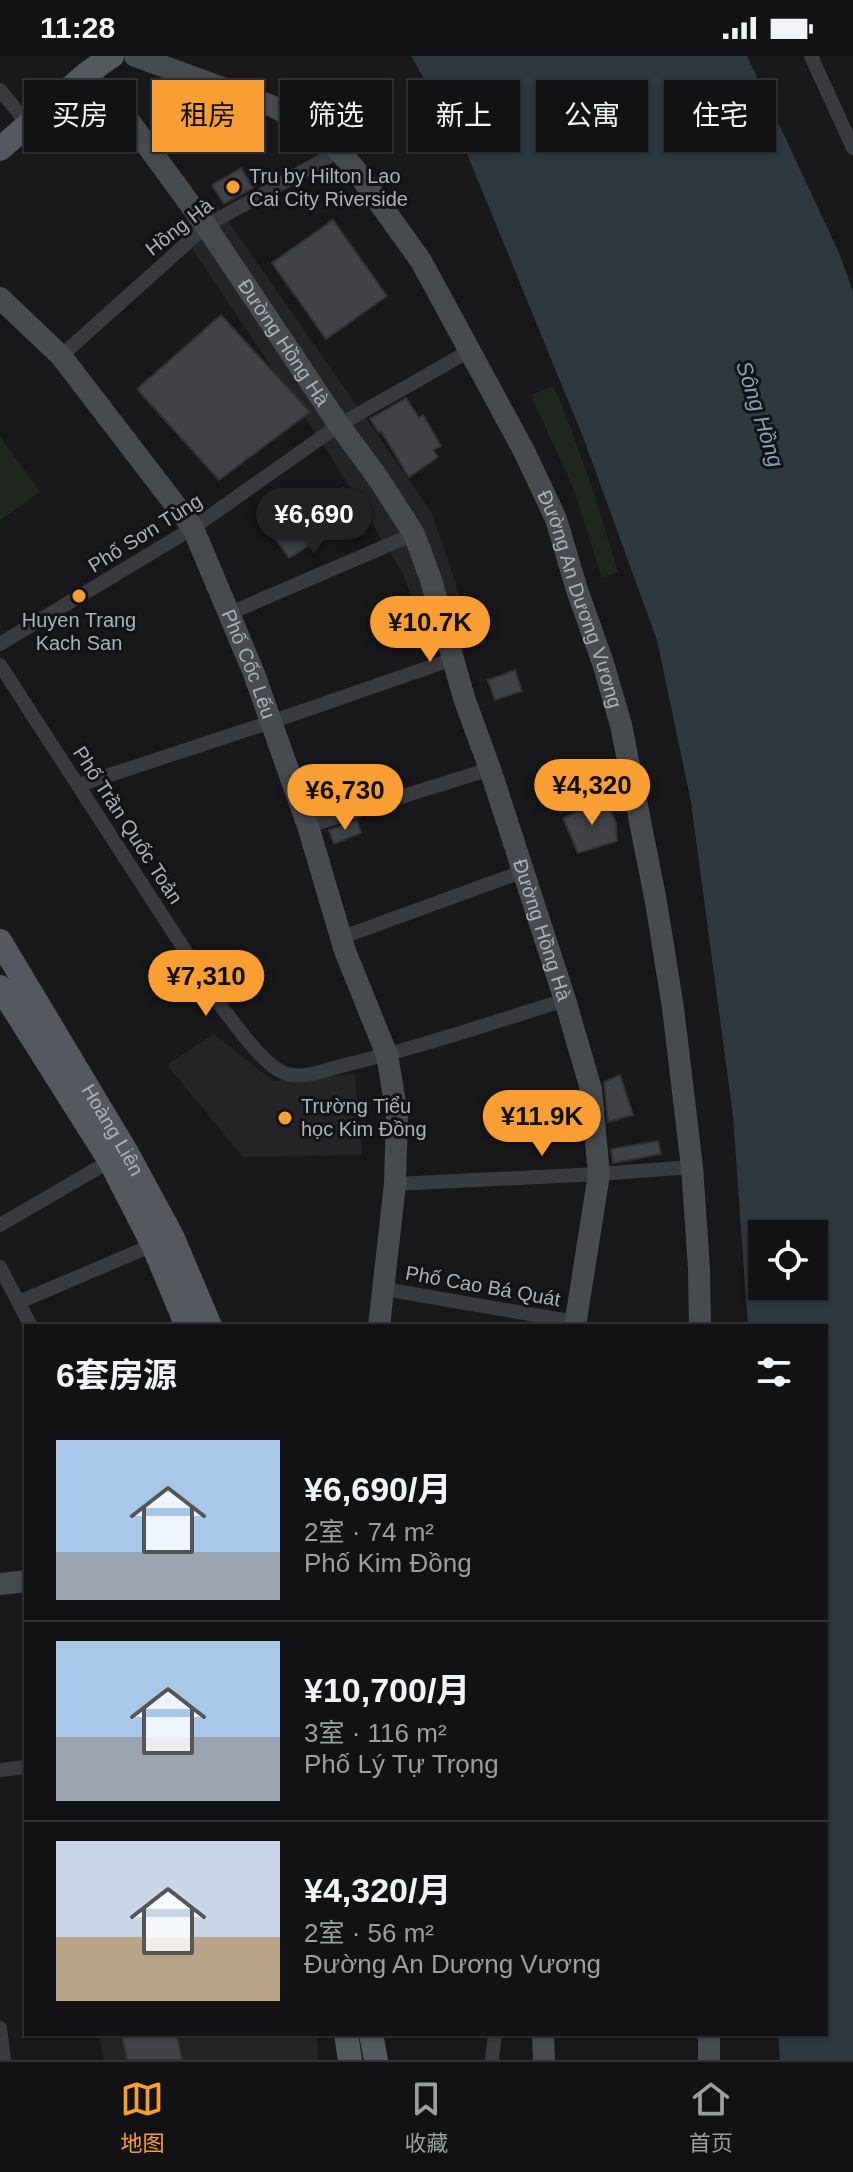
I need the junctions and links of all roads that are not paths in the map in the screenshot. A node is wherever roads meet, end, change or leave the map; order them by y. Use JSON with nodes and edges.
{"nodes":[{"id":1,"x":112,"y":56,"type":"edge"},
{"id":2,"x":135,"y":56,"type":"edge"},
{"id":3,"x":811,"y":56,"type":"edge"},
{"id":4,"x":86,"y":74,"type":"junction"},
{"id":5,"x":79,"y":80,"type":"edge"},
{"id":6,"x":0,"y":90,"type":"edge"},
{"id":7,"x":280,"y":110,"type":"edge"},
{"id":8,"x":24,"y":119,"type":"edge"},
{"id":9,"x":24,"y":128,"type":"edge"},
{"id":10,"x":853,"y":148,"type":"edge"},
{"id":11,"x":0,"y":149,"type":"edge"},
{"id":12,"x":337,"y":152,"type":"edge"},
{"id":13,"x":340,"y":152,"type":"edge"},
{"id":14,"x":206,"y":226,"type":"junction"},
{"id":15,"x":0,"y":298,"type":"edge"},
{"id":16,"x":471,"y":350,"type":"junction"},
{"id":17,"x":61,"y":356,"type":"junction"},
{"id":18,"x":339,"y":425,"type":"junction"},
{"id":19,"x":193,"y":528,"type":"junction"},
{"id":20,"x":414,"y":534,"type":"junction"},
{"id":21,"x":230,"y":613,"type":"junction"},
{"id":22,"x":0,"y":644,"type":"edge"},
{"id":23,"x":453,"y":659,"type":"junction"},
{"id":24,"x":0,"y":665,"type":"edge"},
{"id":25,"x":271,"y":722,"type":"junction"},
{"id":26,"x":490,"y":769,"type":"junction"},
{"id":27,"x":79,"y":785,"type":"junction"},
{"id":28,"x":308,"y":826,"type":"junction"},
{"id":29,"x":524,"y":871,"type":"junction"},
{"id":30,"x":340,"y":938,"type":"junction"},
{"id":31,"x":3,"y":954,"type":"edge"},
{"id":32,"x":0,"y":987,"type":"edge"},
{"id":33,"x":565,"y":1000,"type":"junction"},
{"id":34,"x":387,"y":1055,"type":"junction"},
{"id":35,"x":118,"y":1157,"type":"junction"},
{"id":36,"x":692,"y":1167,"type":"junction"},
{"id":37,"x":599,"y":1174,"type":"junction"},
{"id":38,"x":395,"y":1184,"type":"junction"},
{"id":39,"x":0,"y":1225,"type":"edge"},
{"id":40,"x":153,"y":1245,"type":"junction"},
{"id":41,"x":0,"y":1267,"type":"edge"},
{"id":42,"x":384,"y":1289,"type":"junction"},
{"id":43,"x":19,"y":1302,"type":"junction"},
{"id":44,"x":30,"y":1324,"type":"edge"},
{"id":45,"x":186,"y":1324,"type":"edge"},
{"id":46,"x":209,"y":1324,"type":"edge"},
{"id":47,"x":379,"y":1324,"type":"edge"},
{"id":48,"x":575,"y":1324,"type":"edge"},
{"id":49,"x":700,"y":1324,"type":"edge"},
{"id":50,"x":24,"y":1581,"type":"edge"},
{"id":51,"x":0,"y":1584,"type":"edge"},
{"id":52,"x":24,"y":1767,"type":"edge"},
{"id":53,"x":0,"y":1770,"type":"edge"},
{"id":54,"x":0,"y":2028,"type":"edge"},
{"id":55,"x":346,"y":2036,"type":"edge"},
{"id":56,"x":371,"y":2036,"type":"edge"},
{"id":57,"x":495,"y":2036,"type":"edge"},
{"id":58,"x":543,"y":2036,"type":"edge"},
{"id":59,"x":709,"y":2036,"type":"edge"},
{"id":60,"x":4,"y":2060,"type":"edge"},
{"id":61,"x":350,"y":2060,"type":"edge"},
{"id":62,"x":376,"y":2060,"type":"edge"},
{"id":63,"x":492,"y":2060,"type":"edge"},
{"id":64,"x":544,"y":2060,"type":"edge"},
{"id":65,"x":709,"y":2060,"type":"edge"}],
"edges":[{"from":1,"to":4,"type":"main road"},
{"from":2,"to":7,"type":"street","name":"Đường An Dương Vương"},
{"from":3,"to":10,"type":"street"},
{"from":4,"to":5,"type":"main road"},
{"from":4,"to":14,"type":"street","name":"Đường Hồng Hà"},
{"from":6,"to":8,"type":"street"},
{"from":9,"to":11,"type":"main road"},
{"from":12,"to":14,"type":"street","name":"Hồng Hà"},
{"from":13,"to":16,"type":"street","name":"Đường An Dương Vương"},
{"from":14,"to":17,"type":"street","name":"Hồng Hà"},
{"from":14,"to":18,"type":"street","name":"Đường Hồng Hà"},
{"from":15,"to":17,"type":"street","name":"Phố Cốc Lếu"},
{"from":16,"to":18,"type":"street","name":"Phố Sơn Tùng"},
{"from":16,"to":36,"type":"street","name":"Đường An Dương Vương"},
{"from":17,"to":19,"type":"street","name":"Phố Cốc Lếu"},
{"from":18,"to":19,"type":"street","name":"Phố Sơn Tùng"},
{"from":18,"to":20,"type":"street","name":"Đường Hồng Hà"},
{"from":19,"to":21,"type":"street","name":"Phố Cốc Lếu"},
{"from":19,"to":22,"type":"street","name":"Phố Sơn Tùng"},
{"from":20,"to":21,"type":"street"},
{"from":20,"to":23,"type":"street","name":"Đường Hồng Hà"},
{"from":21,"to":25,"type":"street","name":"Phố Cốc Lếu"},
{"from":23,"to":25,"type":"street"},
{"from":23,"to":26,"type":"street","name":"Đường Hồng Hà"},
{"from":24,"to":27,"type":"street","name":"Phố Trần Quốc Toản"},
{"from":25,"to":27,"type":"street"},
{"from":25,"to":28,"type":"street","name":"Phố Cốc Lếu"},
{"from":26,"to":28,"type":"street"},
{"from":26,"to":29,"type":"street","name":"Đường Hồng Hà"},
{"from":27,"to":34,"type":"street","name":"Phố Trần Quốc Toản"},
{"from":28,"to":30,"type":"street","name":"Phố Cốc Lếu"},
{"from":29,"to":30,"type":"street"},
{"from":29,"to":33,"type":"street","name":"Đường Hồng Hà"},
{"from":30,"to":34,"type":"street","name":"Phố Cốc Lếu"},
{"from":31,"to":35,"type":"main road","name":"Hoàng Liên"},
{"from":32,"to":35,"type":"main road","name":"Hoàng Liên"},
{"from":33,"to":34,"type":"street","name":"Phố Trần Quốc Toản"},
{"from":33,"to":37,"type":"street","name":"Đường Hồng Hà"},
{"from":34,"to":38,"type":"street","name":"Phố Cốc Lếu"},
{"from":35,"to":39,"type":"street"},
{"from":35,"to":40,"type":"main road","name":"Hoàng Liên"},
{"from":35,"to":46,"type":"main road","name":"Hoàng Liên"},
{"from":36,"to":37,"type":"street"},
{"from":36,"to":49,"type":"street","name":"Đường An Dương Vương"},
{"from":37,"to":38,"type":"street"},
{"from":37,"to":48,"type":"street","name":"Đường Hồng Hà"},
{"from":38,"to":42,"type":"street","name":"Phố Cốc Lếu"},
{"from":40,"to":43,"type":"street"},
{"from":40,"to":45,"type":"main road","name":"Hoàng Liên"},
{"from":41,"to":43,"type":"street"},
{"from":42,"to":47,"type":"street","name":"Phố Cốc Lếu"},
{"from":42,"to":48,"type":"street","name":"Phố Cao Bá Quát"},
{"from":43,"to":44,"type":"street"},
{"from":50,"to":51,"type":"street"},
{"from":52,"to":53,"type":"street"},
{"from":54,"to":60,"type":"street"},
{"from":55,"to":61,"type":"main road"},
{"from":56,"to":62,"type":"main road"},
{"from":57,"to":63,"type":"street"},
{"from":58,"to":64,"type":"street"},
{"from":59,"to":65,"type":"street"}]}
